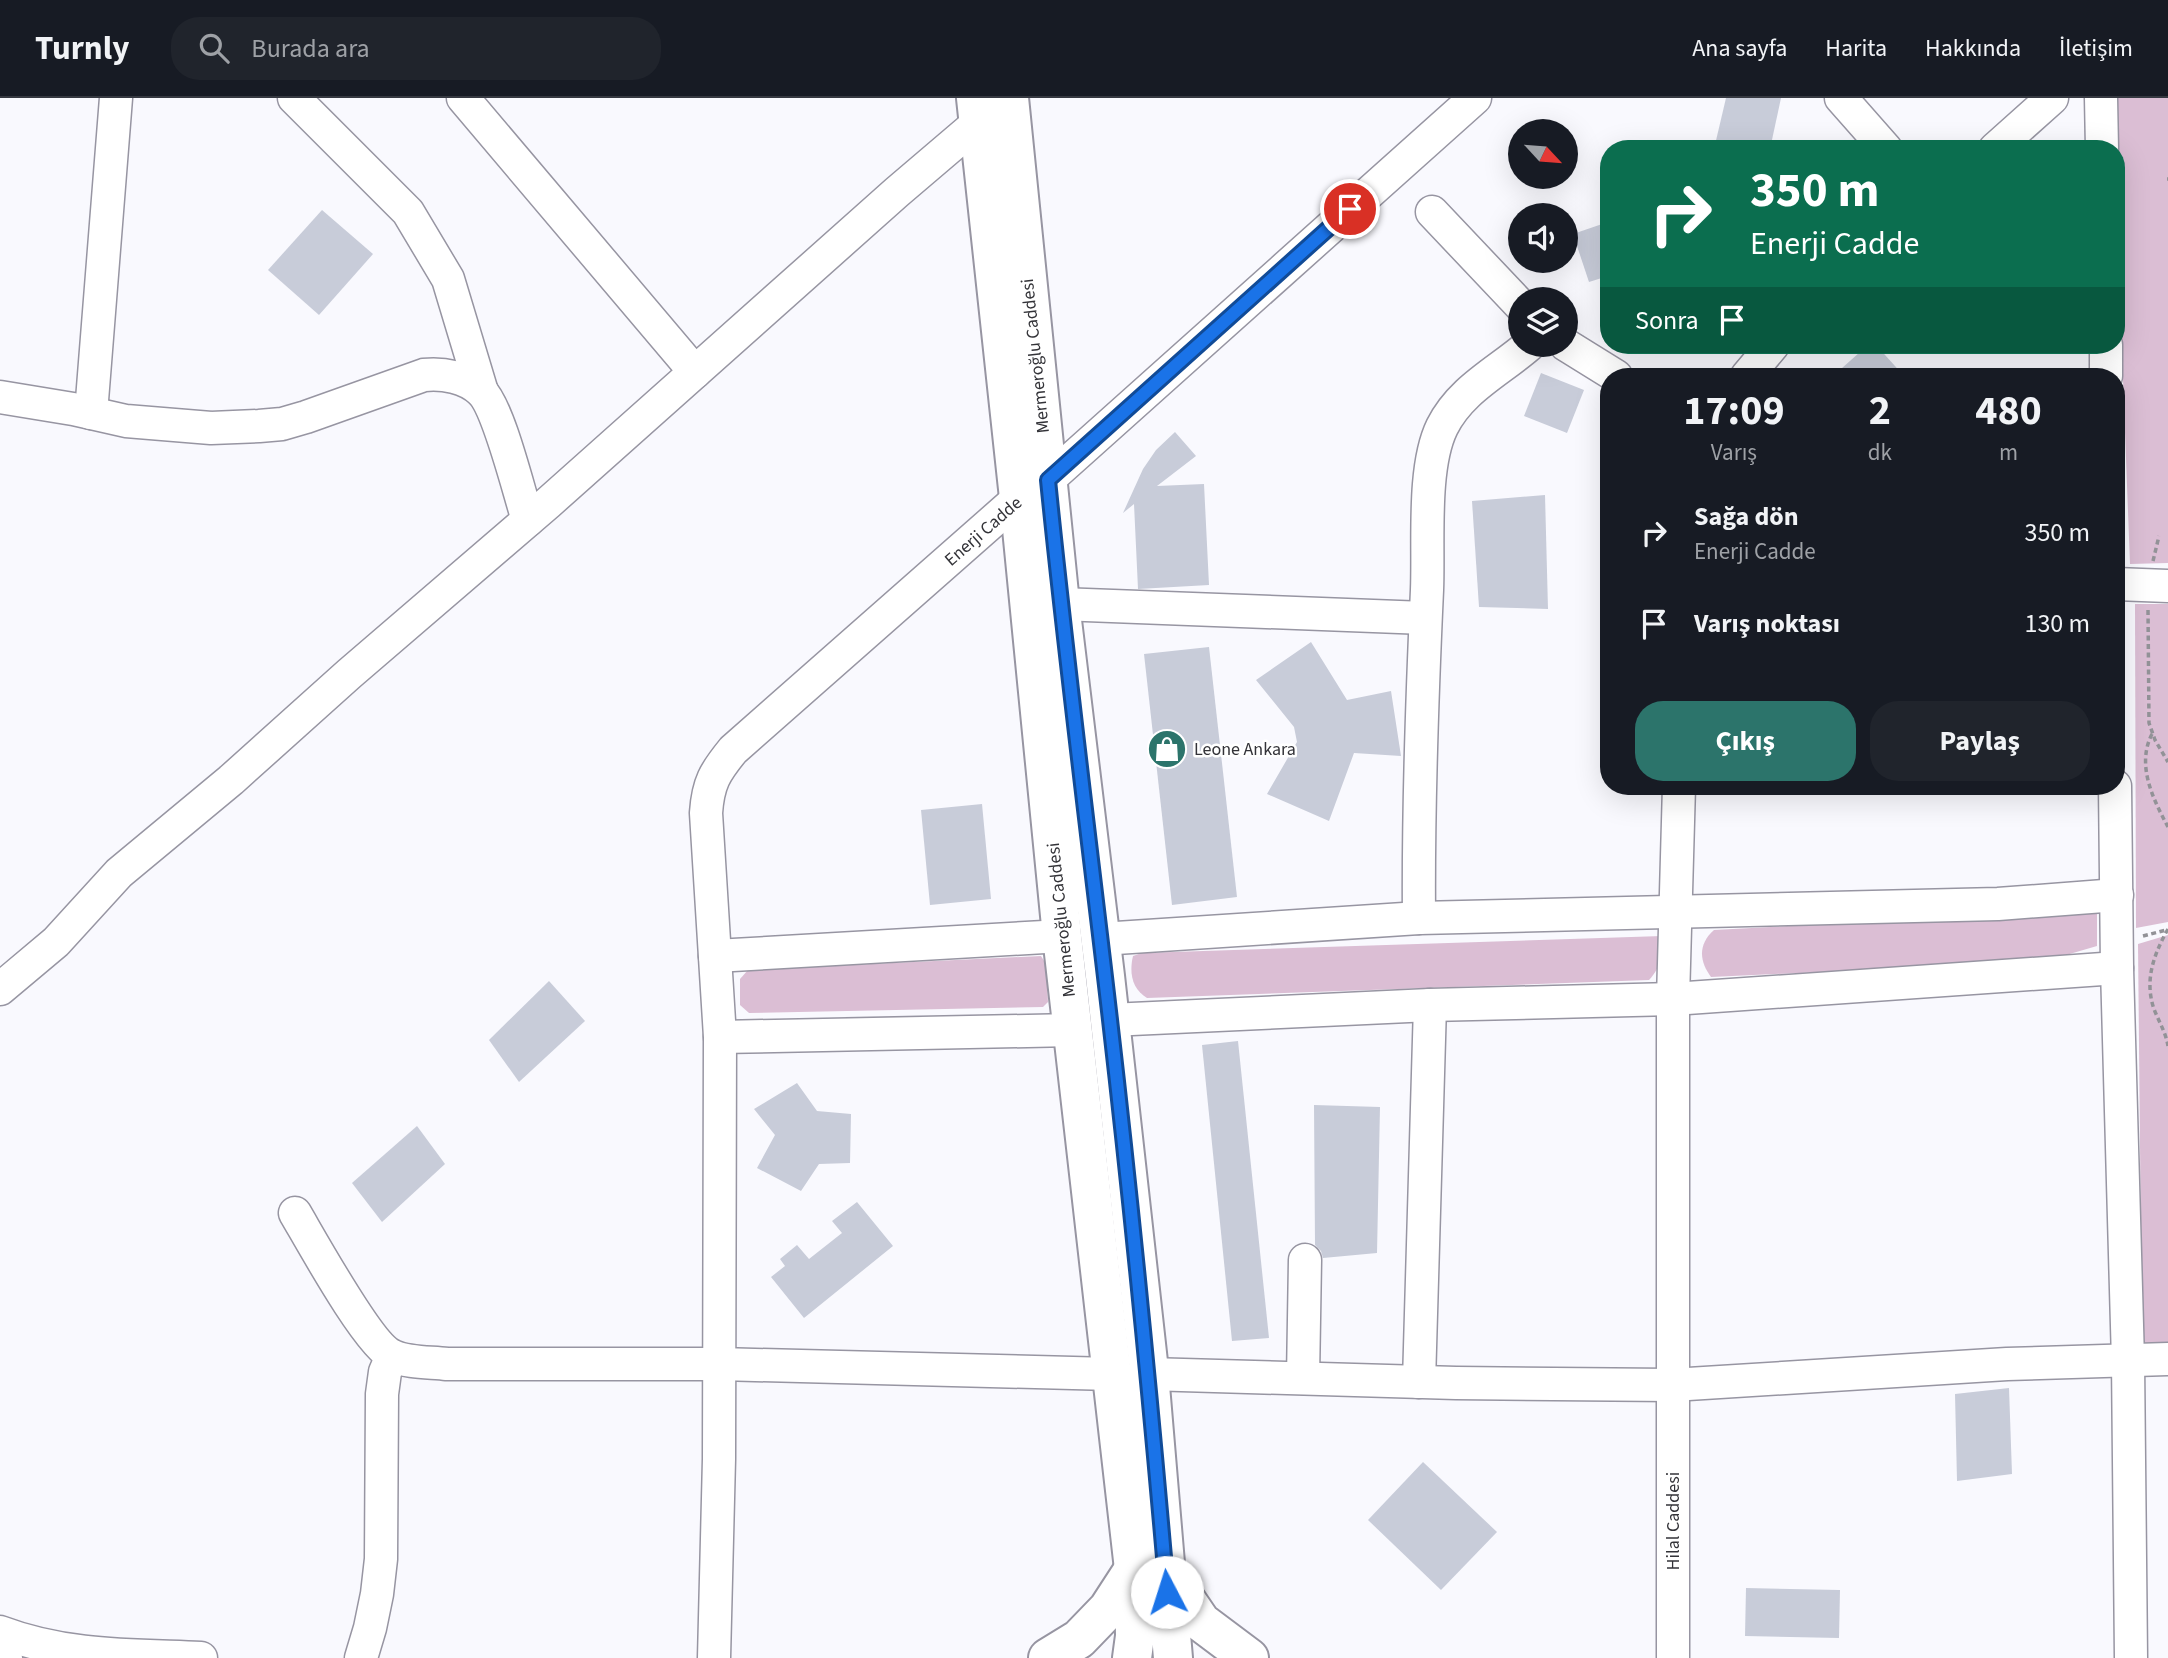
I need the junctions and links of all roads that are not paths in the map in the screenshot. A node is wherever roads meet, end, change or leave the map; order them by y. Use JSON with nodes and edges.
{"nodes":[{"id":1,"x":116,"y":98,"type":"edge"},
{"id":2,"x":294,"y":98,"type":"edge"},
{"id":3,"x":463,"y":98,"type":"edge"},
{"id":4,"x":1009,"y":98,"type":"edge"},
{"id":5,"x":1475,"y":98,"type":"edge"},
{"id":6,"x":1841,"y":98,"type":"edge"},
{"id":7,"x":2052,"y":98,"type":"edge"},
{"id":8,"x":2101,"y":98,"type":"edge"},
{"id":9,"x":977,"y":110,"type":"edge"},
{"id":10,"x":1878,"y":140,"type":"edge"},
{"id":11,"x":2005,"y":140,"type":"edge"},
{"id":12,"x":2102,"y":140,"type":"edge"},
{"id":13,"x":1432,"y":212,"type":"dead end"},
{"id":14,"x":1508,"y":292,"type":"edge"},
{"id":15,"x":1578,"y":352,"type":"edge"},
{"id":16,"x":1765,"y":354,"type":"edge"},
{"id":17,"x":1515,"y":357,"type":"edge"},
{"id":18,"x":1603,"y":368,"type":"edge"},
{"id":19,"x":1753,"y":368,"type":"edge"},
{"id":20,"x":695,"y":372,"type":"junction"},
{"id":21,"x":482,"y":392,"type":"junction"},
{"id":22,"x":0,"y":397,"type":"edge"},
{"id":23,"x":91,"y":413,"type":"junction"},
{"id":24,"x":1033,"y":489,"type":"junction"},
{"id":25,"x":528,"y":520,"type":"junction"},
{"id":26,"x":2125,"y":584,"type":"edge"},
{"id":27,"x":2158,"y":585,"type":"edge"},
{"id":28,"x":1060,"y":604,"type":"junction"},
{"id":29,"x":1425,"y":618,"type":"junction"},
{"id":30,"x":1679,"y":795,"type":"edge"},
{"id":31,"x":2115,"y":795,"type":"edge"},
{"id":32,"x":2117,"y":895,"type":"junction"},
{"id":33,"x":1675,"y":913,"type":"junction"},
{"id":34,"x":1419,"y":918,"type":"junction"},
{"id":35,"x":1062,"y":936,"type":"junction"},
{"id":36,"x":1101,"y":939,"type":"junction"},
{"id":37,"x":715,"y":956,"type":"junction"},
{"id":38,"x":2117,"y":968,"type":"junction"},
{"id":39,"x":0,"y":989,"type":"edge"},
{"id":40,"x":1674,"y":999,"type":"junction"},
{"id":41,"x":1430,"y":1005,"type":"junction"},
{"id":42,"x":1110,"y":1020,"type":"junction"},
{"id":43,"x":1073,"y":1030,"type":"junction"},
{"id":44,"x":720,"y":1037,"type":"junction"},
{"id":45,"x":295,"y":1213,"type":"dead end"},
{"id":46,"x":1305,"y":1261,"type":"dead end"},
{"id":47,"x":392,"y":1356,"type":"junction"},
{"id":48,"x":2168,"y":1359,"type":"edge"},
{"id":49,"x":2128,"y":1361,"type":"junction"},
{"id":50,"x":719,"y":1364,"type":"junction"},
{"id":51,"x":1130,"y":1374,"type":"junction"},
{"id":52,"x":1303,"y":1378,"type":"junction"},
{"id":53,"x":1419,"y":1382,"type":"junction"},
{"id":54,"x":1672,"y":1385,"type":"junction"},
{"id":55,"x":1150,"y":1569,"type":"junction"},
{"id":56,"x":0,"y":1632,"type":"edge"},
{"id":57,"x":0,"y":1656,"type":"edge"},
{"id":58,"x":6,"y":1658,"type":"edge"},
{"id":59,"x":201,"y":1658,"type":"edge"},
{"id":60,"x":361,"y":1658,"type":"edge"},
{"id":61,"x":714,"y":1658,"type":"edge"},
{"id":62,"x":1048,"y":1658,"type":"edge"},
{"id":63,"x":1132,"y":1658,"type":"edge"},
{"id":64,"x":1173,"y":1658,"type":"edge"},
{"id":65,"x":1249,"y":1658,"type":"edge"},
{"id":66,"x":1673,"y":1658,"type":"edge"},
{"id":67,"x":2131,"y":1658,"type":"edge"}],
"edges":[{"from":1,"to":23,"type":"street"},
{"from":2,"to":21,"type":"street"},
{"from":3,"to":20,"type":"street"},
{"from":4,"to":24,"type":"main road","name":"Mermeroğlu Caddesi"},
{"from":5,"to":24,"type":"street","name":"Enerji Cadde"},
{"from":6,"to":10,"type":"street"},
{"from":7,"to":11,"type":"street"},
{"from":8,"to":12,"type":"street"},
{"from":9,"to":20,"type":"street"},
{"from":9,"to":24,"type":"main road","name":"Mermeroğlu Caddesi"},
{"from":13,"to":14,"type":"street"},
{"from":15,"to":18,"type":"street"},
{"from":16,"to":19,"type":"street"},
{"from":17,"to":29,"type":"street"},
{"from":20,"to":25,"type":"street"},
{"from":21,"to":23,"type":"street"},
{"from":21,"to":25,"type":"street"},
{"from":22,"to":23,"type":"street"},
{"from":24,"to":28,"type":"main road","name":"Mermeroğlu Caddesi"},
{"from":24,"to":35,"type":"main road","name":"Mermeroğlu Caddesi"},
{"from":24,"to":37,"type":"street","name":"Enerji Cadde"},
{"from":25,"to":39,"type":"street"},
{"from":26,"to":27,"type":"street"},
{"from":28,"to":29,"type":"street"},
{"from":28,"to":36,"type":"main road","name":"Mermeroğlu Caddesi"},
{"from":29,"to":34,"type":"street"},
{"from":30,"to":33,"type":"street","name":"Hilal Caddesi"},
{"from":31,"to":32,"type":"street"},
{"from":32,"to":33,"type":"street"},
{"from":32,"to":38,"type":"street"},
{"from":33,"to":34,"type":"street"},
{"from":33,"to":40,"type":"street","name":"Hilal Caddesi"},
{"from":34,"to":36,"type":"street"},
{"from":35,"to":37,"type":"street"},
{"from":35,"to":43,"type":"main road","name":"Mermeroğlu Caddesi"},
{"from":36,"to":42,"type":"main road","name":"Mermeroğlu Caddesi"},
{"from":37,"to":44,"type":"street"},
{"from":38,"to":40,"type":"street"},
{"from":38,"to":49,"type":"street"},
{"from":40,"to":41,"type":"street"},
{"from":40,"to":54,"type":"street","name":"Hilal Caddesi"},
{"from":41,"to":42,"type":"street"},
{"from":41,"to":53,"type":"street"},
{"from":42,"to":51,"type":"main road","name":"Mermeroğlu Caddesi"},
{"from":43,"to":44,"type":"street"},
{"from":43,"to":51,"type":"main road","name":"Mermeroğlu Caddesi"},
{"from":44,"to":50,"type":"street"},
{"from":45,"to":47,"type":"street"},
{"from":46,"to":52,"type":"street"},
{"from":47,"to":50,"type":"street"},
{"from":47,"to":60,"type":"street"},
{"from":48,"to":49,"type":"street"},
{"from":49,"to":54,"type":"street"},
{"from":49,"to":67,"type":"street"},
{"from":50,"to":51,"type":"street"},
{"from":50,"to":61,"type":"street"},
{"from":51,"to":52,"type":"street"},
{"from":51,"to":55,"type":"main road","name":"Mermeroğlu Caddesi"},
{"from":52,"to":53,"type":"street"},
{"from":53,"to":54,"type":"street"},
{"from":54,"to":66,"type":"street","name":"Hilal Caddesi"},
{"from":55,"to":62,"type":"main road"},
{"from":55,"to":63,"type":"main road","name":"Mermeroğlu Caddesi"},
{"from":55,"to":64,"type":"main road","name":"Mermeroğlu Caddesi"},
{"from":55,"to":65,"type":"main road"},
{"from":56,"to":59,"type":"street"},
{"from":57,"to":58,"type":"street"}]}
